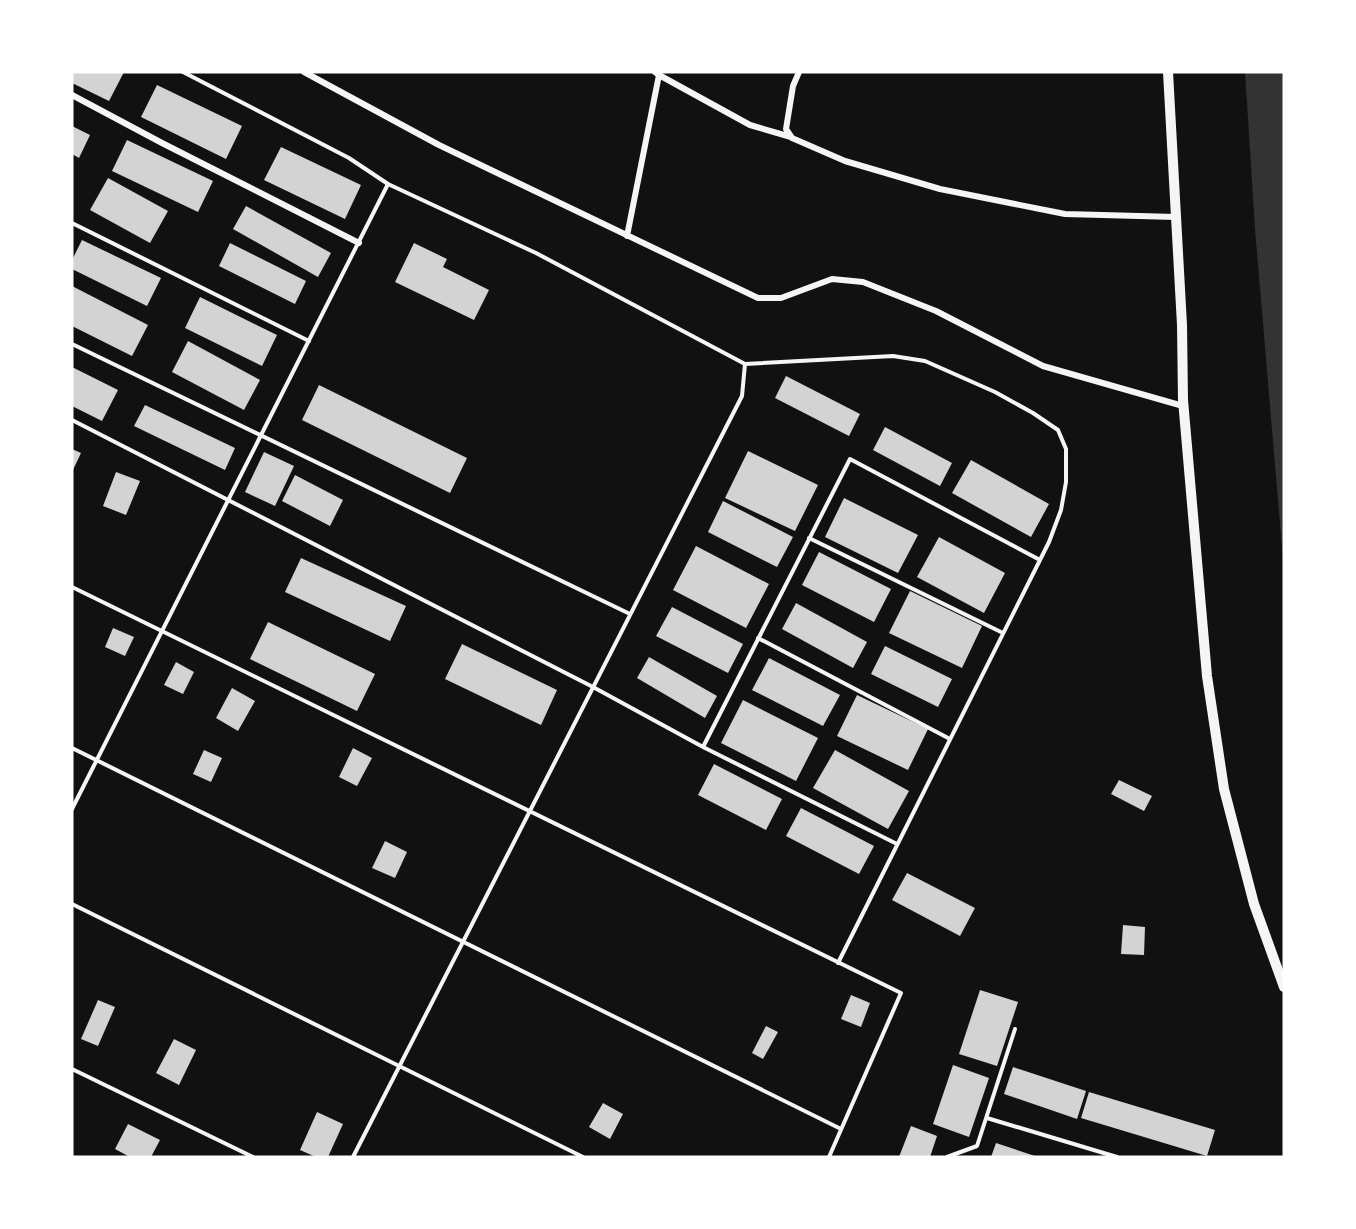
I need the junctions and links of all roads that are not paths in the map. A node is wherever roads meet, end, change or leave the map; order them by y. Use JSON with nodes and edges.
{"nodes":[{"id":1,"x":183,"y":72,"type":"edge"},
{"id":2,"x":304,"y":72,"type":"edge"},
{"id":3,"x":799,"y":72,"type":"edge"},
{"id":4,"x":1168,"y":72,"type":"edge"},
{"id":5,"x":657,"y":74,"type":"edge"},
{"id":6,"x":72,"y":94,"type":"edge"},
{"id":7,"x":792,"y":138,"type":"junction"},
{"id":8,"x":388,"y":184,"type":"junction"},
{"id":9,"x":1176,"y":217,"type":"junction"},
{"id":10,"x":72,"y":223,"type":"edge"},
{"id":11,"x":627,"y":236,"type":"junction"},
{"id":12,"x":359,"y":243,"type":"junction"},
{"id":13,"x":309,"y":341,"type":"junction"},
{"id":14,"x":72,"y":344,"type":"edge"},
{"id":15,"x":745,"y":364,"type":"junction"},
{"id":16,"x":1184,"y":406,"type":"junction"},
{"id":17,"x":72,"y":420,"type":"edge"},
{"id":18,"x":261,"y":436,"type":"junction"},
{"id":19,"x":229,"y":499,"type":"junction"},
{"id":20,"x":809,"y":538,"type":"junction"},
{"id":21,"x":1040,"y":560,"type":"junction"},
{"id":22,"x":72,"y":587,"type":"edge"},
{"id":23,"x":630,"y":614,"type":"junction"},
{"id":24,"x":162,"y":631,"type":"junction"},
{"id":25,"x":1004,"y":633,"type":"junction"},
{"id":26,"x":758,"y":638,"type":"junction"},
{"id":27,"x":593,"y":687,"type":"junction"},
{"id":28,"x":950,"y":739,"type":"junction"},
{"id":29,"x":703,"y":747,"type":"junction"},
{"id":30,"x":72,"y":748,"type":"edge"},
{"id":31,"x":96,"y":760,"type":"junction"},
{"id":32,"x":72,"y":809,"type":"edge"},
{"id":33,"x":530,"y":811,"type":"junction"},
{"id":34,"x":897,"y":844,"type":"junction"},
{"id":35,"x":72,"y":904,"type":"edge"},
{"id":36,"x":463,"y":942,"type":"junction"},
{"id":37,"x":838,"y":963,"type":"junction"},
{"id":38,"x":1284,"y":987,"type":"edge"},
{"id":39,"x":1015,"y":1029,"type":"dead end"},
{"id":40,"x":399,"y":1066,"type":"junction"},
{"id":41,"x":72,"y":1069,"type":"edge"},
{"id":42,"x":987,"y":1118,"type":"junction"},
{"id":43,"x":841,"y":1129,"type":"junction"},
{"id":44,"x":253,"y":1157,"type":"edge"},
{"id":45,"x":353,"y":1157,"type":"edge"},
{"id":46,"x":583,"y":1157,"type":"edge"},
{"id":47,"x":829,"y":1157,"type":"edge"},
{"id":48,"x":947,"y":1157,"type":"edge"},
{"id":49,"x":1117,"y":1157,"type":"edge"}],
"edges":[{"from":1,"to":8,"type":"lane"},
{"from":2,"to":11,"type":"street"},
{"from":3,"to":7,"type":"street"},
{"from":4,"to":9,"type":"main road"},
{"from":5,"to":7,"type":"street"},
{"from":5,"to":11,"type":"street"},
{"from":6,"to":12,"type":"street"},
{"from":7,"to":9,"type":"street"},
{"from":8,"to":12,"type":"lane"},
{"from":8,"to":15,"type":"lane"},
{"from":9,"to":16,"type":"main road"},
{"from":10,"to":13,"type":"lane"},
{"from":11,"to":16,"type":"street"},
{"from":12,"to":13,"type":"lane"},
{"from":13,"to":18,"type":"lane"},
{"from":14,"to":18,"type":"lane"},
{"from":15,"to":21,"type":"lane"},
{"from":15,"to":23,"type":"lane"},
{"from":16,"to":38,"type":"main road"},
{"from":17,"to":19,"type":"lane"},
{"from":18,"to":19,"type":"lane"},
{"from":18,"to":23,"type":"lane"},
{"from":19,"to":24,"type":"lane"},
{"from":19,"to":27,"type":"lane"},
{"from":20,"to":21,"type":"lane"},
{"from":20,"to":25,"type":"lane"},
{"from":20,"to":26,"type":"lane"},
{"from":21,"to":25,"type":"lane"},
{"from":22,"to":24,"type":"lane"},
{"from":23,"to":27,"type":"lane"},
{"from":24,"to":31,"type":"lane"},
{"from":24,"to":33,"type":"lane"},
{"from":25,"to":28,"type":"lane"},
{"from":26,"to":28,"type":"lane"},
{"from":26,"to":29,"type":"lane"},
{"from":27,"to":29,"type":"lane"},
{"from":27,"to":33,"type":"lane"},
{"from":28,"to":34,"type":"lane"},
{"from":29,"to":34,"type":"lane"},
{"from":30,"to":31,"type":"lane"},
{"from":31,"to":32,"type":"lane"},
{"from":31,"to":36,"type":"lane"},
{"from":33,"to":36,"type":"lane"},
{"from":33,"to":37,"type":"lane"},
{"from":34,"to":37,"type":"lane"},
{"from":35,"to":40,"type":"lane"},
{"from":36,"to":40,"type":"lane"},
{"from":36,"to":43,"type":"lane"},
{"from":37,"to":43,"type":"lane"},
{"from":39,"to":42,"type":"lane"},
{"from":40,"to":45,"type":"lane"},
{"from":40,"to":46,"type":"lane"},
{"from":41,"to":44,"type":"lane"},
{"from":42,"to":48,"type":"lane"},
{"from":42,"to":49,"type":"lane"},
{"from":43,"to":47,"type":"lane"}]}
